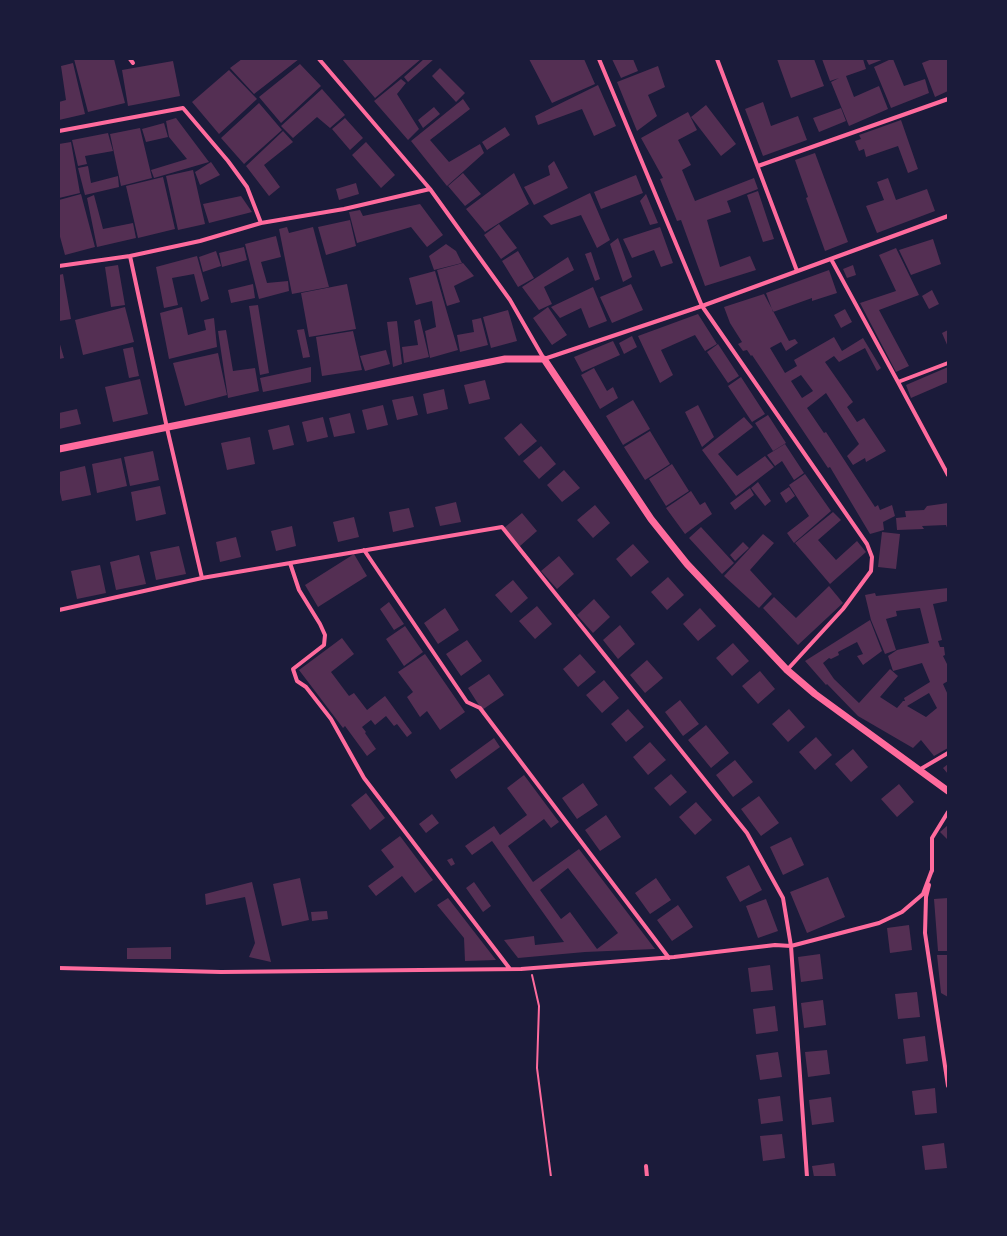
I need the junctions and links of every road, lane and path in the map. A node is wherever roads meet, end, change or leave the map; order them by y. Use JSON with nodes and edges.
{"nodes":[{"id":1,"x":319,"y":59,"type":"edge"},
{"id":2,"x":599,"y":59,"type":"edge"},
{"id":3,"x":717,"y":59,"type":"edge"},
{"id":4,"x":948,"y":99,"type":"edge"},
{"id":5,"x":59,"y":131,"type":"edge"},
{"id":6,"x":758,"y":166,"type":"junction"},
{"id":7,"x":430,"y":189,"type":"junction"},
{"id":8,"x":948,"y":216,"type":"edge"},
{"id":9,"x":261,"y":223,"type":"junction"},
{"id":10,"x":130,"y":256,"type":"junction"},
{"id":11,"x":831,"y":259,"type":"junction"},
{"id":12,"x":59,"y":266,"type":"edge"},
{"id":13,"x":797,"y":271,"type":"junction"},
{"id":14,"x":702,"y":306,"type":"junction"},
{"id":15,"x":544,"y":359,"type":"junction"},
{"id":16,"x":948,"y":363,"type":"edge"},
{"id":17,"x":898,"y":382,"type":"junction"},
{"id":18,"x":167,"y":428,"type":"junction"},
{"id":19,"x":59,"y":450,"type":"edge"},
{"id":20,"x":948,"y":475,"type":"edge"},
{"id":21,"x":364,"y":550,"type":"junction"},
{"id":22,"x":290,"y":563,"type":"junction"},
{"id":23,"x":202,"y":578,"type":"junction"},
{"id":24,"x":59,"y":610,"type":"edge"},
{"id":25,"x":786,"y":670,"type":"junction"},
{"id":26,"x":948,"y":753,"type":"edge"},
{"id":27,"x":919,"y":770,"type":"junction"},
{"id":28,"x":948,"y":791,"type":"edge"},
{"id":29,"x":948,"y":812,"type":"edge"},
{"id":30,"x":932,"y":870,"type":"junction"},
{"id":31,"x":791,"y":946,"type":"junction"},
{"id":32,"x":669,"y":958,"type":"junction"},
{"id":33,"x":59,"y":968,"type":"edge"},
{"id":34,"x":531,"y":968,"type":"junction"},
{"id":35,"x":510,"y":969,"type":"junction"},
{"id":36,"x":948,"y":1086,"type":"edge"},
{"id":37,"x":646,"y":1166,"type":"dead end"},
{"id":38,"x":551,"y":1177,"type":"edge"},
{"id":39,"x":647,"y":1177,"type":"edge"},
{"id":40,"x":807,"y":1177,"type":"edge"}],
"edges":[{"from":1,"to":7,"type":"street"},
{"from":2,"to":14,"type":"street"},
{"from":3,"to":6,"type":"street"},
{"from":4,"to":6,"type":"street"},
{"from":5,"to":9,"type":"street"},
{"from":6,"to":13,"type":"street"},
{"from":7,"to":9,"type":"street"},
{"from":7,"to":15,"type":"street"},
{"from":8,"to":11,"type":"street"},
{"from":9,"to":10,"type":"street"},
{"from":10,"to":12,"type":"street"},
{"from":10,"to":18,"type":"street"},
{"from":11,"to":13,"type":"street"},
{"from":11,"to":17,"type":"street"},
{"from":13,"to":14,"type":"street"},
{"from":14,"to":15,"type":"street"},
{"from":14,"to":25,"type":"street"},
{"from":15,"to":18,"type":"main road"},
{"from":15,"to":25,"type":"main road"},
{"from":16,"to":17,"type":"street"},
{"from":17,"to":20,"type":"street"},
{"from":18,"to":19,"type":"main road"},
{"from":18,"to":23,"type":"street"},
{"from":21,"to":22,"type":"street"},
{"from":21,"to":31,"type":"street"},
{"from":21,"to":32,"type":"street"},
{"from":22,"to":23,"type":"street"},
{"from":22,"to":35,"type":"street"},
{"from":23,"to":24,"type":"street"},
{"from":25,"to":27,"type":"main road"},
{"from":26,"to":27,"type":"street"},
{"from":27,"to":28,"type":"main road"},
{"from":29,"to":30,"type":"street"},
{"from":30,"to":31,"type":"street"},
{"from":30,"to":36,"type":"street"},
{"from":31,"to":32,"type":"street"},
{"from":31,"to":40,"type":"street"},
{"from":32,"to":34,"type":"street"},
{"from":33,"to":35,"type":"street"},
{"from":34,"to":35,"type":"street"},
{"from":34,"to":38,"type":"path"},
{"from":37,"to":39,"type":"street"}]}
